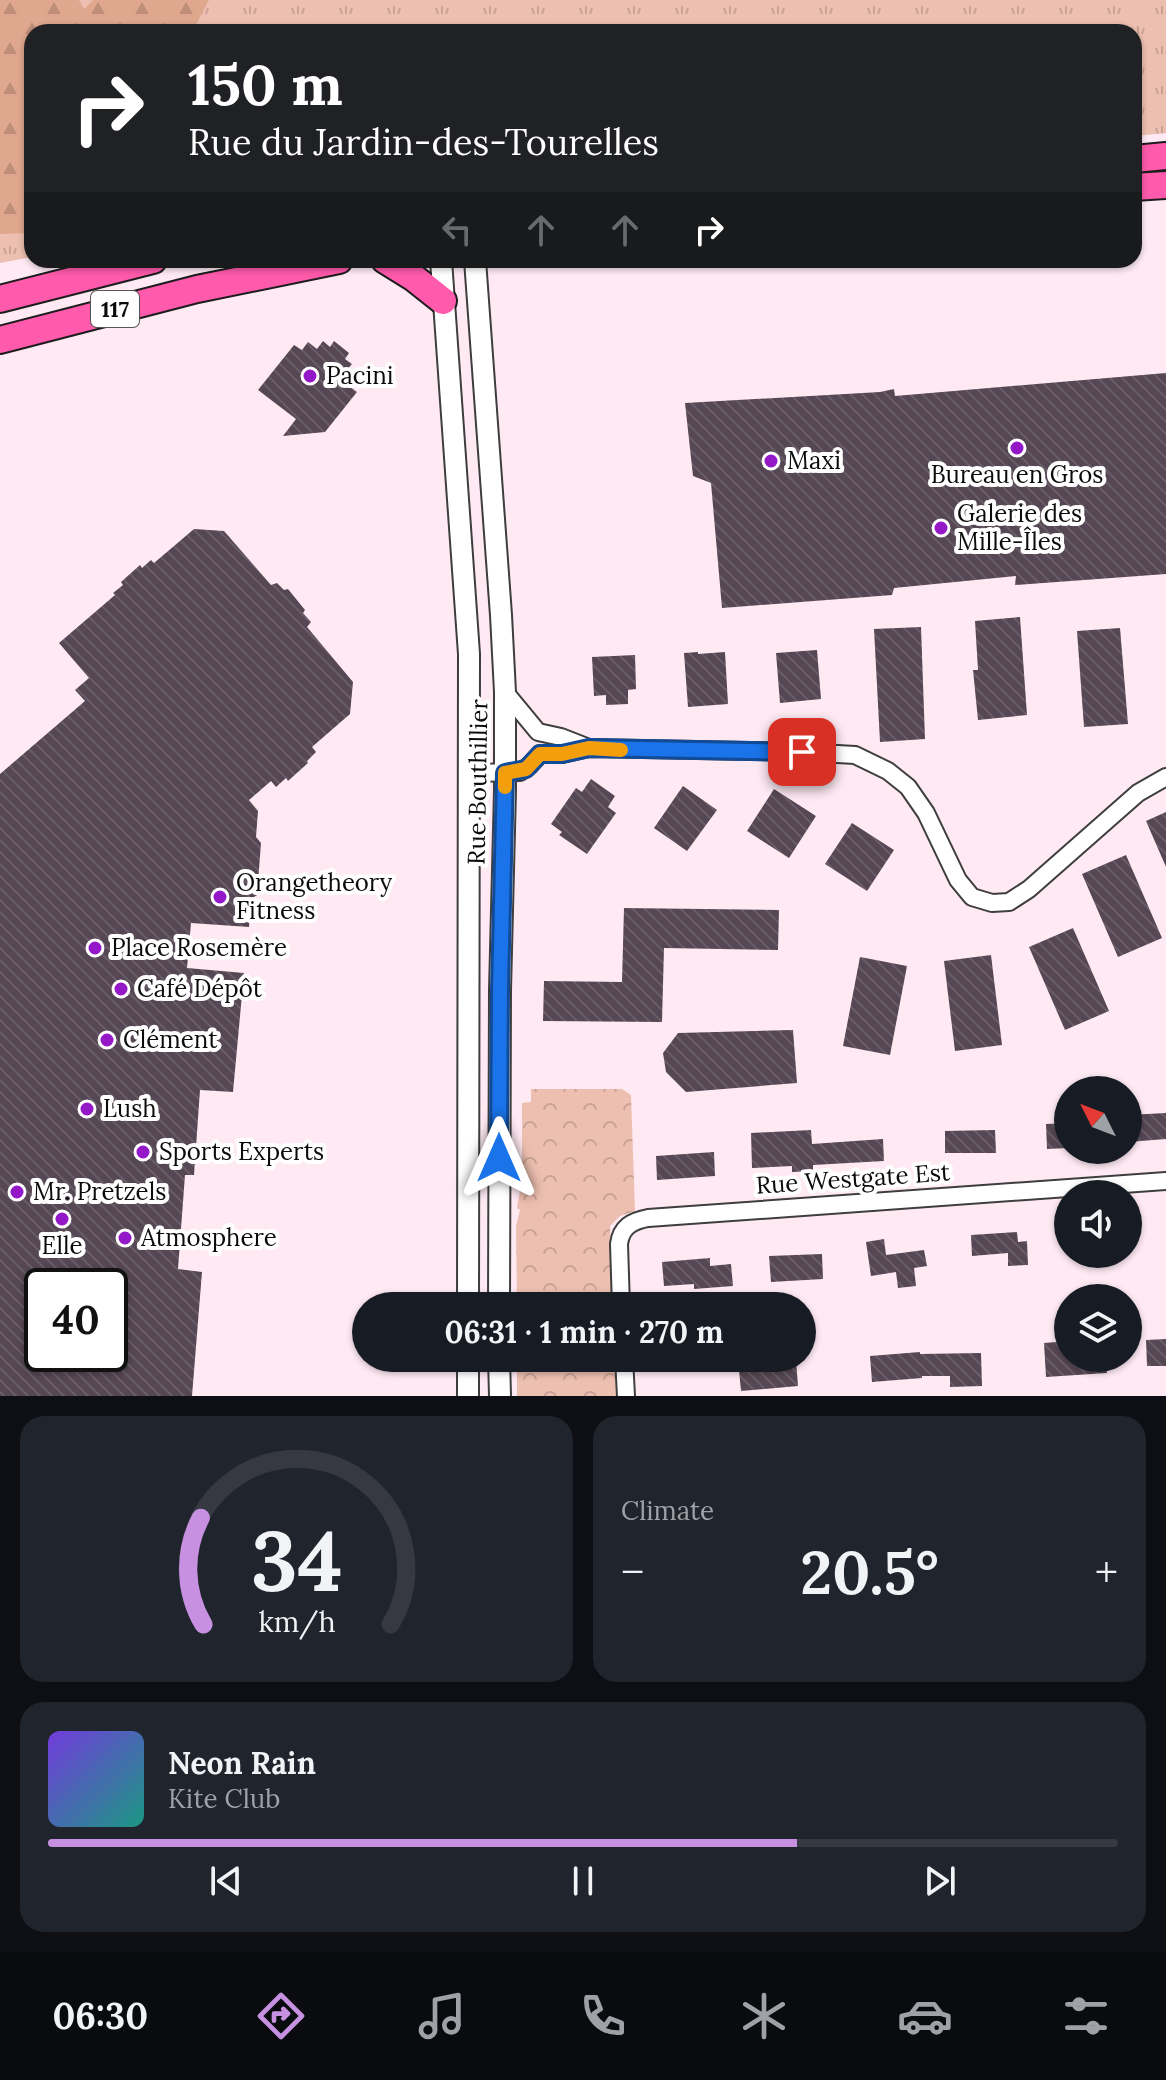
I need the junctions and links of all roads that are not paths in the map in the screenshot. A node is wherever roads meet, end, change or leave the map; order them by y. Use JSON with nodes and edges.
{"nodes":[{"id":1,"x":1166,"y":156,"type":"edge"},
{"id":2,"x":1142,"y":158,"type":"edge"},
{"id":3,"x":1166,"y":185,"type":"edge"},
{"id":4,"x":1142,"y":186,"type":"edge"},
{"id":5,"x":122,"y":268,"type":"edge"},
{"id":6,"x":300,"y":268,"type":"edge"},
{"id":7,"x":398,"y":268,"type":"edge"},
{"id":8,"x":441,"y":268,"type":"edge"},
{"id":9,"x":476,"y":268,"type":"edge"},
{"id":10,"x":0,"y":299,"type":"edge"},
{"id":11,"x":443,"y":301,"type":"junction"},
{"id":12,"x":0,"y":340,"type":"edge"},
{"id":13,"x":505,"y":692,"type":"junction"},
{"id":14,"x":538,"y":732,"type":"junction"},
{"id":15,"x":589,"y":748,"type":"junction"},
{"id":16,"x":537,"y":757,"type":"junction"},
{"id":17,"x":469,"y":773,"type":"junction"},
{"id":18,"x":505,"y":773,"type":"junction"},
{"id":19,"x":1166,"y":777,"type":"edge"},
{"id":20,"x":1166,"y":1181,"type":"edge"},
{"id":21,"x":468,"y":1292,"type":"edge"},
{"id":22,"x":499,"y":1292,"type":"edge"},
{"id":23,"x":621,"y":1292,"type":"edge"},
{"id":24,"x":468,"y":1372,"type":"edge"},
{"id":25,"x":499,"y":1372,"type":"edge"},
{"id":26,"x":625,"y":1372,"type":"edge"},
{"id":27,"x":468,"y":1396,"type":"edge"},
{"id":28,"x":500,"y":1396,"type":"edge"},
{"id":29,"x":626,"y":1396,"type":"edge"}],
"edges":[{"from":1,"to":2,"type":"main road"},
{"from":3,"to":4,"type":"main road"},
{"from":5,"to":10,"type":"main road","number":"117"},
{"from":6,"to":12,"type":"main road","number":"117"},
{"from":7,"to":11,"type":"main road"},
{"from":8,"to":11,"type":"street","name":"Rue Bouthillier"},
{"from":9,"to":13,"type":"street","name":"Rue Bouthillier"},
{"from":11,"to":17,"type":"street","name":"Rue Bouthillier"},
{"from":13,"to":14,"type":"street"},
{"from":13,"to":18,"type":"street","name":"Rue Bouthillier"},
{"from":14,"to":15,"type":"street"},
{"from":14,"to":16,"type":"street"},
{"from":15,"to":16,"type":"street"},
{"from":15,"to":19,"type":"street"},
{"from":16,"to":18,"type":"street"},
{"from":17,"to":18,"type":"street"},
{"from":17,"to":21,"type":"street","name":"Rue Bouthillier"},
{"from":18,"to":22,"type":"street","name":"Rue Bouthillier"},
{"from":20,"to":23,"type":"street","name":"Rue Westgate Est"},
{"from":24,"to":27,"type":"street"},
{"from":25,"to":28,"type":"street"},
{"from":26,"to":29,"type":"street"}]}
